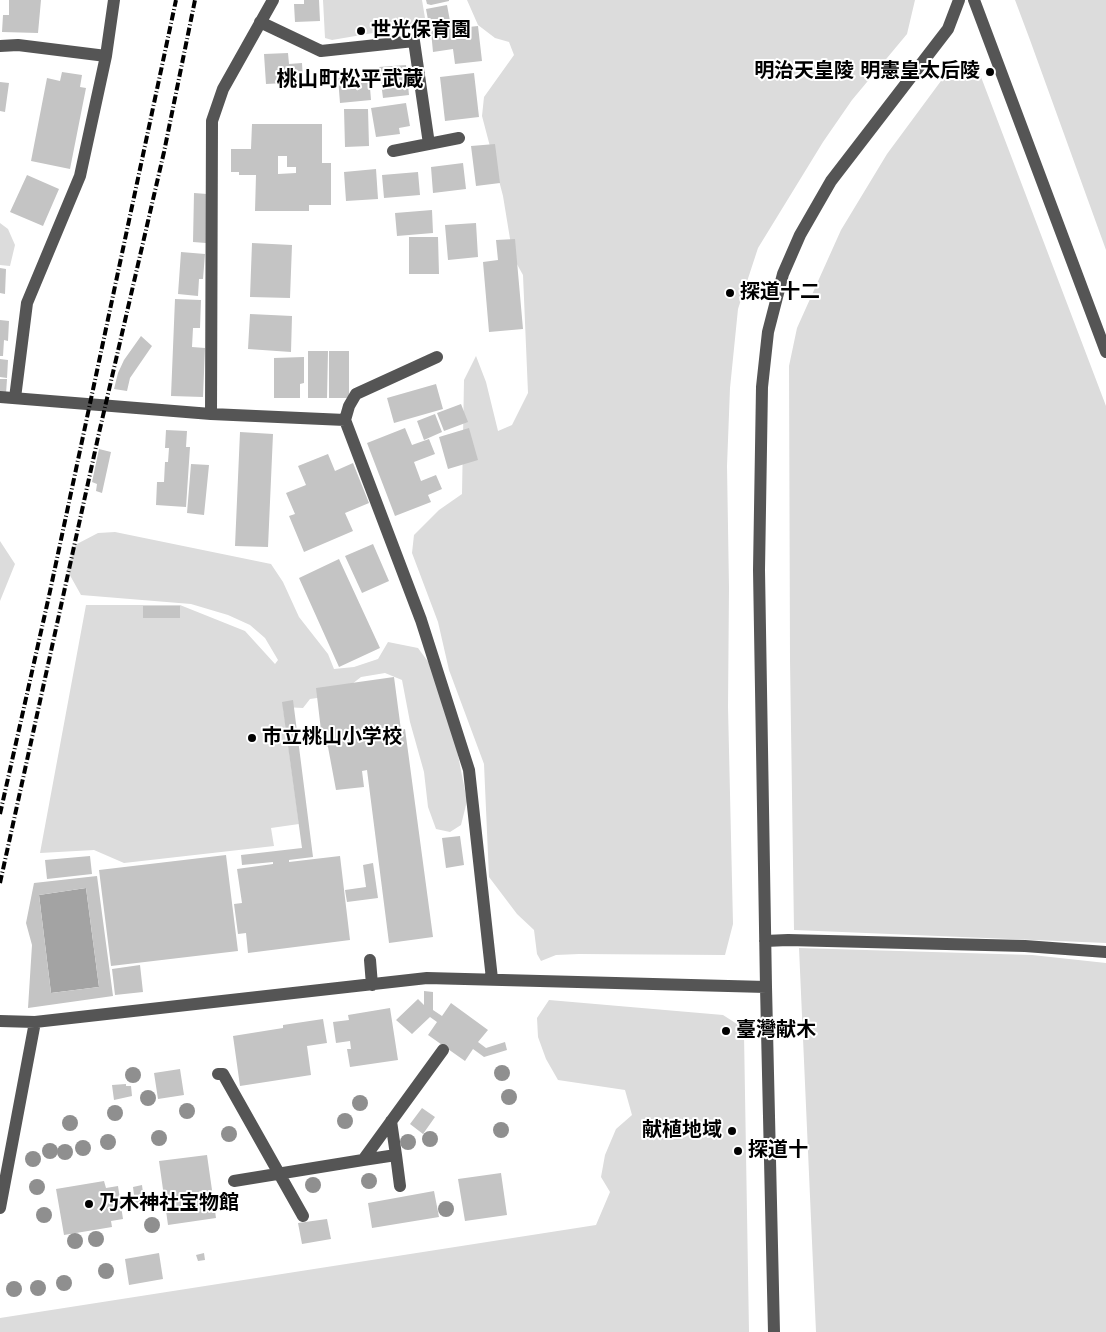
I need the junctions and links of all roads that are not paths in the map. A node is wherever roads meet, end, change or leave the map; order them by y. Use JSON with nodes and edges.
{"nodes":[{"id":1,"x":114,"y":0,"type":"edge"},
{"id":2,"x":273,"y":0,"type":"edge"},
{"id":3,"x":959,"y":0,"type":"edge"},
{"id":4,"x":974,"y":0,"type":"edge"},
{"id":5,"x":260,"y":22,"type":"junction"},
{"id":6,"x":0,"y":46,"type":"edge"},
{"id":7,"x":106,"y":56,"type":"junction"},
{"id":8,"x":460,"y":138,"type":"dead end"},
{"id":9,"x":429,"y":144,"type":"junction"},
{"id":10,"x":393,"y":151,"type":"dead end"},
{"id":11,"x":1106,"y":352,"type":"edge"},
{"id":12,"x":437,"y":358,"type":"dead end"},
{"id":13,"x":0,"y":397,"type":"edge"},
{"id":14,"x":15,"y":398,"type":"junction"},
{"id":15,"x":211,"y":414,"type":"junction"},
{"id":16,"x":345,"y":420,"type":"junction"},
{"id":17,"x":765,"y":941,"type":"junction"},
{"id":18,"x":1106,"y":952,"type":"edge"},
{"id":19,"x":370,"y":960,"type":"dead end"},
{"id":20,"x":492,"y":979,"type":"junction"},
{"id":21,"x":372,"y":985,"type":"junction"},
{"id":22,"x":766,"y":987,"type":"junction"},
{"id":23,"x":0,"y":1021,"type":"edge"},
{"id":24,"x":35,"y":1022,"type":"junction"},
{"id":25,"x":443,"y":1050,"type":"dead end"},
{"id":26,"x":218,"y":1074,"type":"dead end"},
{"id":27,"x":391,"y":1121,"type":"junction"},
{"id":28,"x":396,"y":1155,"type":"junction"},
{"id":29,"x":363,"y":1160,"type":"junction"},
{"id":30,"x":280,"y":1174,"type":"junction"},
{"id":31,"x":234,"y":1181,"type":"dead end"},
{"id":32,"x":400,"y":1186,"type":"dead end"},
{"id":33,"x":0,"y":1208,"type":"edge"},
{"id":34,"x":303,"y":1216,"type":"dead end"},
{"id":35,"x":774,"y":1332,"type":"edge"}],
"edges":[{"from":1,"to":7,"type":"street"},
{"from":2,"to":5,"type":"street"},
{"from":3,"to":17,"type":"street"},
{"from":4,"to":11,"type":"street"},
{"from":5,"to":9,"type":"street"},
{"from":5,"to":15,"type":"street"},
{"from":6,"to":7,"type":"street"},
{"from":7,"to":14,"type":"street"},
{"from":8,"to":9,"type":"street"},
{"from":9,"to":10,"type":"street"},
{"from":12,"to":16,"type":"street"},
{"from":13,"to":14,"type":"street"},
{"from":14,"to":15,"type":"street"},
{"from":15,"to":16,"type":"street"},
{"from":16,"to":20,"type":"street"},
{"from":17,"to":18,"type":"street"},
{"from":17,"to":22,"type":"street"},
{"from":19,"to":21,"type":"street"},
{"from":20,"to":21,"type":"street"},
{"from":20,"to":22,"type":"street"},
{"from":21,"to":24,"type":"street"},
{"from":22,"to":35,"type":"street"},
{"from":23,"to":24,"type":"street"},
{"from":24,"to":33,"type":"street"},
{"from":25,"to":27,"type":"street"},
{"from":26,"to":30,"type":"street"},
{"from":27,"to":28,"type":"street"},
{"from":27,"to":29,"type":"street"},
{"from":28,"to":29,"type":"street"},
{"from":28,"to":32,"type":"street"},
{"from":29,"to":30,"type":"street"},
{"from":30,"to":31,"type":"street"},
{"from":30,"to":34,"type":"street"}]}
